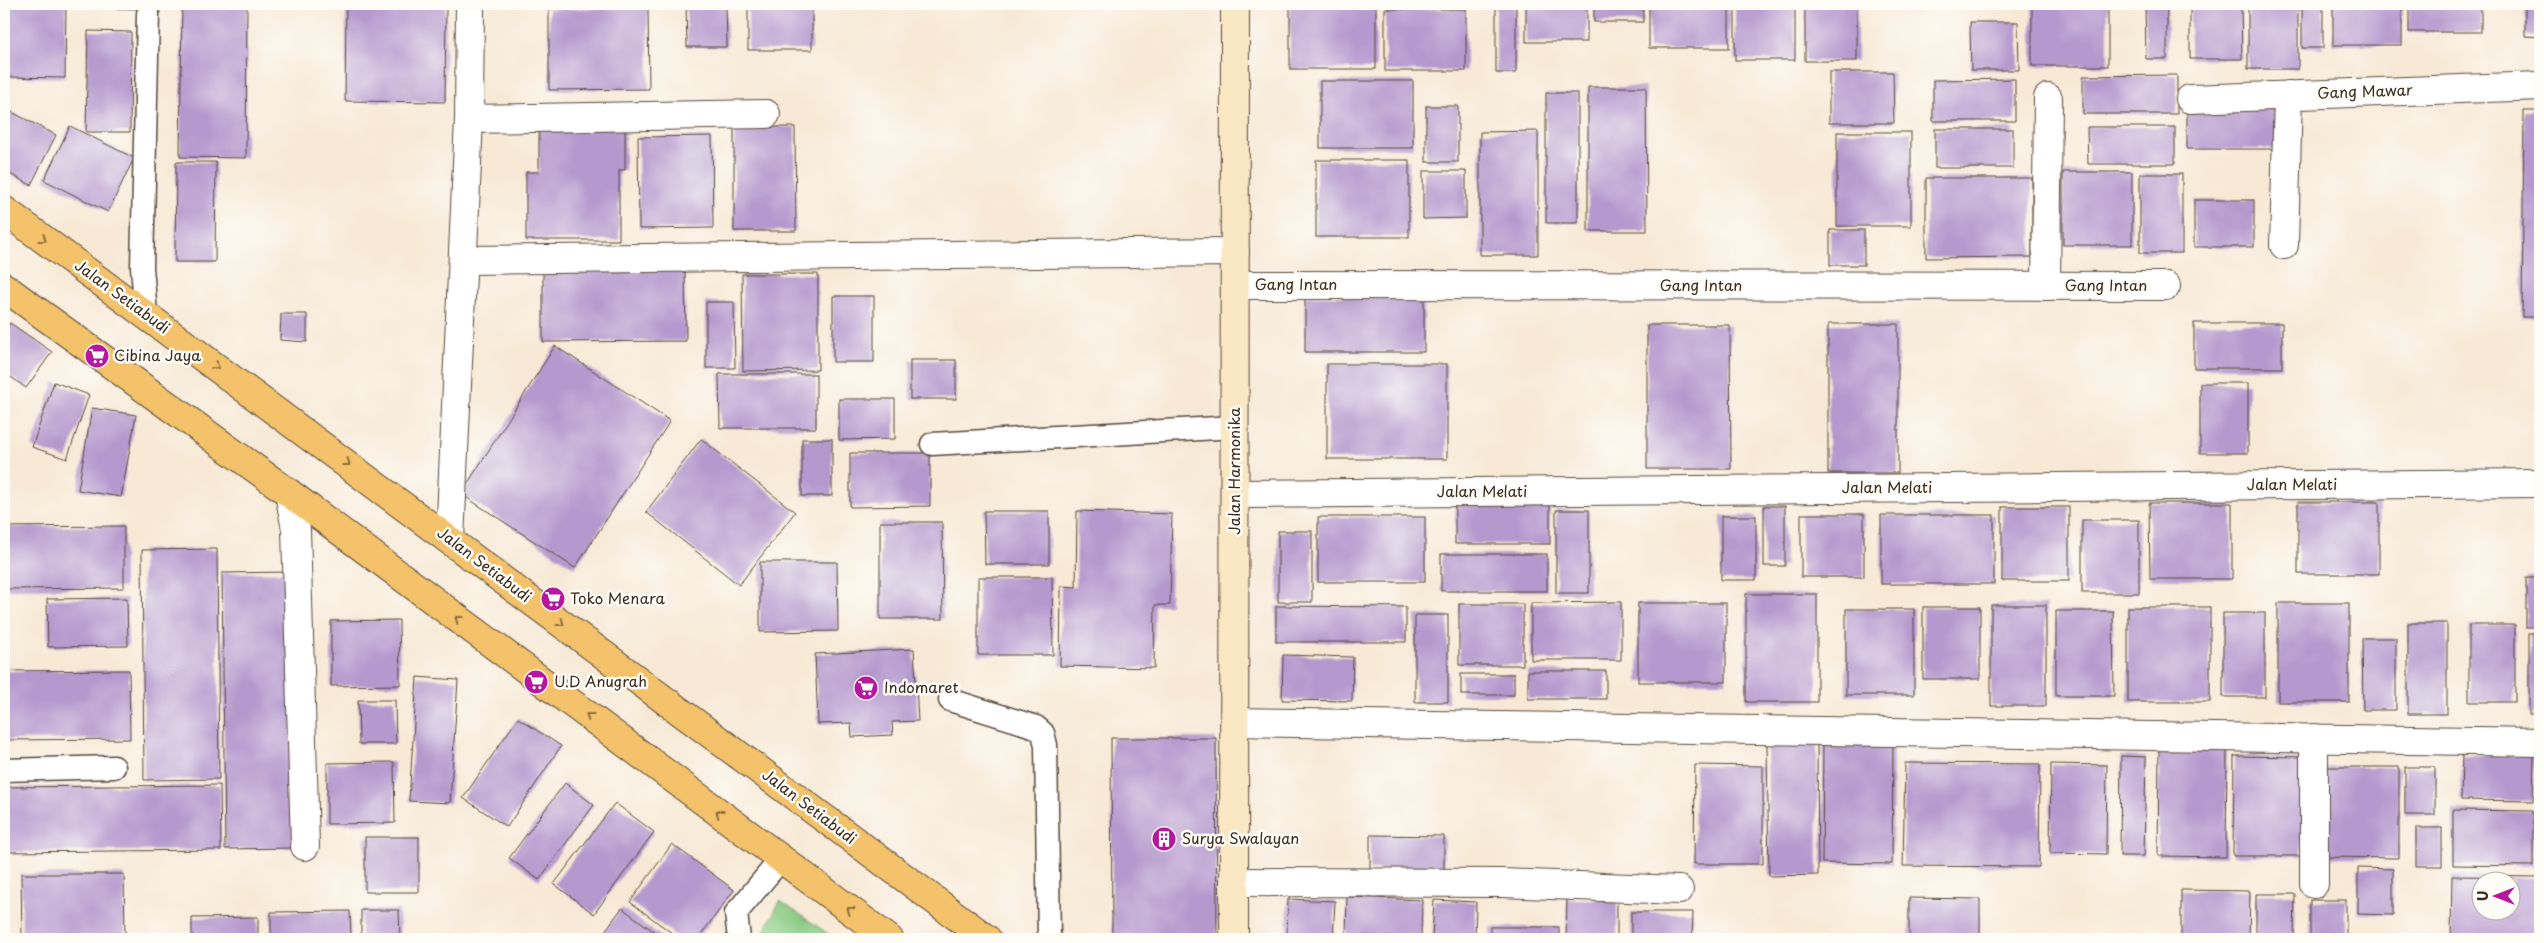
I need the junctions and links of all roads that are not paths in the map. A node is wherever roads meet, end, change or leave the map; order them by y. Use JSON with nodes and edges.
{"nodes":[{"id":1,"x":470,"y":4,"type":"edge"},
{"id":2,"x":1235,"y":4,"type":"edge"},
{"id":3,"x":148,"y":14,"type":"dead end"},
{"id":4,"x":2540,"y":86,"type":"edge"},
{"id":5,"x":2288,"y":95,"type":"junction"},
{"id":6,"x":2048,"y":98,"type":"dead end"},
{"id":7,"x":2190,"y":99,"type":"dead end"},
{"id":8,"x":766,"y":114,"type":"dead end"},
{"id":9,"x":469,"y":120,"type":"junction"},
{"id":10,"x":4,"y":210,"type":"edge"},
{"id":11,"x":2284,"y":245,"type":"dead end"},
{"id":12,"x":1235,"y":252,"type":"junction"},
{"id":13,"x":463,"y":260,"type":"junction"},
{"id":14,"x":1235,"y":285,"type":"junction"},
{"id":15,"x":2046,"y":286,"type":"junction"},
{"id":16,"x":2166,"y":286,"type":"dead end"},
{"id":17,"x":4,"y":287,"type":"edge"},
{"id":18,"x":146,"y":314,"type":"junction"},
{"id":19,"x":1235,"y":427,"type":"junction"},
{"id":20,"x":932,"y":444,"type":"dead end"},
{"id":21,"x":2540,"y":483,"type":"edge"},
{"id":22,"x":289,"y":493,"type":"junction"},
{"id":23,"x":1235,"y":494,"type":"junction"},
{"id":24,"x":450,"y":540,"type":"junction"},
{"id":25,"x":950,"y":700,"type":"dead end"},
{"id":26,"x":1235,"y":722,"type":"junction"},
{"id":27,"x":2314,"y":738,"type":"junction"},
{"id":28,"x":2540,"y":742,"type":"edge"},
{"id":29,"x":114,"y":767,"type":"dead end"},
{"id":30,"x":4,"y":770,"type":"edge"},
{"id":31,"x":305,"y":846,"type":"dead end"},
{"id":32,"x":781,"y":859,"type":"junction"},
{"id":33,"x":1235,"y":882,"type":"junction"},
{"id":34,"x":2314,"y":884,"type":"dead end"},
{"id":35,"x":1680,"y":890,"type":"dead end"},
{"id":36,"x":739,"y":939,"type":"edge"},
{"id":37,"x":889,"y":939,"type":"edge"},
{"id":38,"x":987,"y":939,"type":"edge"},
{"id":39,"x":1049,"y":939,"type":"edge"},
{"id":40,"x":1234,"y":939,"type":"edge"}],
"edges":[{"from":1,"to":9,"type":"street"},
{"from":2,"to":12,"type":"street","name":"Jalan Harmonika"},
{"from":3,"to":18,"type":"lane"},
{"from":4,"to":5,"type":"street","name":"Gang Mawar"},
{"from":5,"to":7,"type":"street","name":"Gang Mawar"},
{"from":5,"to":11,"type":"street"},
{"from":6,"to":15,"type":"street"},
{"from":8,"to":9,"type":"street"},
{"from":9,"to":13,"type":"street"},
{"from":10,"to":18,"type":"main road","name":"Jalan Setiabudi","one_way":true},
{"from":12,"to":13,"type":"street"},
{"from":12,"to":14,"type":"street","name":"Jalan Harmonika"},
{"from":13,"to":24,"type":"street"},
{"from":14,"to":15,"type":"street","name":"Gang Intan"},
{"from":14,"to":19,"type":"street","name":"Jalan Harmonika"},
{"from":15,"to":16,"type":"street","name":"Gang Intan"},
{"from":17,"to":22,"type":"main road"},
{"from":18,"to":24,"type":"main road","name":"Jalan Setiabudi","one_way":true},
{"from":19,"to":20,"type":"lane"},
{"from":19,"to":23,"type":"street","name":"Jalan Harmonika"},
{"from":21,"to":23,"type":"street","name":"Jalan Melati"},
{"from":22,"to":31,"type":"street"},
{"from":32,"to":22,"type":"main road","one_way":true},
{"from":23,"to":26,"type":"street","name":"Jalan Harmonika"},
{"from":24,"to":38,"type":"main road","name":"Jalan Setiabudi","one_way":true},
{"from":25,"to":39,"type":"lane"},
{"from":26,"to":27,"type":"street"},
{"from":26,"to":33,"type":"street","name":"Jalan Harmonika"},
{"from":27,"to":28,"type":"street"},
{"from":27,"to":34,"type":"street"},
{"from":29,"to":30,"type":"lane"},
{"from":32,"to":36,"type":"lane"},
{"from":37,"to":32,"type":"main road","one_way":true},
{"from":33,"to":35,"type":"street"},
{"from":33,"to":40,"type":"street","name":"Jalan Harmonika"}]}
